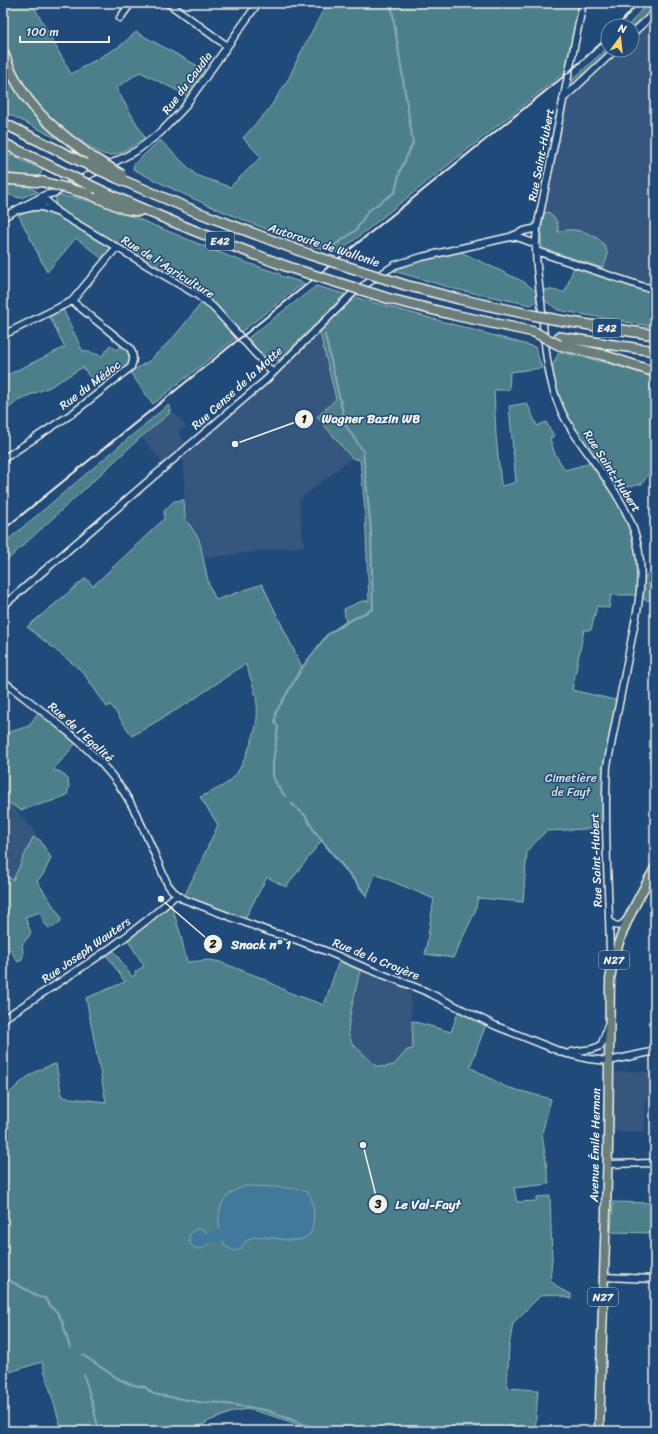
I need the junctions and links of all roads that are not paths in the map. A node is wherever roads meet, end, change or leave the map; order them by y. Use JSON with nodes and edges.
{"nodes":[{"id":1,"x":131,"y":3,"type":"edge"},
{"id":2,"x":168,"y":3,"type":"edge"},
{"id":3,"x":258,"y":3,"type":"edge"},
{"id":4,"x":583,"y":3,"type":"edge"},
{"id":5,"x":655,"y":12,"type":"edge"},
{"id":6,"x":120,"y":18,"type":"dead end"},
{"id":7,"x":640,"y":26,"type":"edge"},
{"id":8,"x":227,"y":46,"type":"junction"},
{"id":9,"x":3,"y":52,"type":"edge"},
{"id":10,"x":607,"y":58,"type":"edge"},
{"id":11,"x":563,"y":99,"type":"junction"},
{"id":12,"x":3,"y":123,"type":"edge"},
{"id":13,"x":3,"y":143,"type":"edge"},
{"id":14,"x":122,"y":178,"type":"junction"},
{"id":15,"x":3,"y":179,"type":"edge"},
{"id":16,"x":47,"y":200,"type":"junction"},
{"id":17,"x":16,"y":210,"type":"junction"},
{"id":18,"x":148,"y":212,"type":"junction"},
{"id":19,"x":3,"y":217,"type":"edge"},
{"id":20,"x":537,"y":228,"type":"junction"},
{"id":21,"x":510,"y":237,"type":"junction"},
{"id":22,"x":536,"y":244,"type":"junction"},
{"id":23,"x":116,"y":248,"type":"junction"},
{"id":24,"x":536,"y":251,"type":"junction"},
{"id":25,"x":655,"y":288,"type":"edge"},
{"id":26,"x":72,"y":301,"type":"junction"},
{"id":27,"x":3,"y":335,"type":"edge"},
{"id":28,"x":655,"y":335,"type":"edge"},
{"id":29,"x":559,"y":341,"type":"junction"},
{"id":30,"x":655,"y":351,"type":"edge"},
{"id":31,"x":655,"y":372,"type":"edge"},
{"id":32,"x":273,"y":373,"type":"junction"},
{"id":33,"x":3,"y":459,"type":"edge"},
{"id":34,"x":3,"y":606,"type":"edge"},
{"id":35,"x":3,"y":682,"type":"edge"},
{"id":36,"x":655,"y":868,"type":"edge"},
{"id":37,"x":177,"y":894,"type":"junction"},
{"id":38,"x":631,"y":912,"type":"junction"},
{"id":39,"x":612,"y":923,"type":"junction"},
{"id":40,"x":610,"y":941,"type":"junction"},
{"id":41,"x":618,"y":944,"type":"junction"},
{"id":42,"x":610,"y":980,"type":"junction"},
{"id":43,"x":3,"y":1019,"type":"edge"},
{"id":44,"x":609,"y":1024,"type":"junction"},
{"id":45,"x":655,"y":1051,"type":"edge"},
{"id":46,"x":564,"y":1053,"type":"junction"},
{"id":47,"x":609,"y":1061,"type":"junction"},
{"id":48,"x":655,"y":1163,"type":"edge"},
{"id":49,"x":607,"y":1164,"type":"junction"},
{"id":50,"x":604,"y":1277,"type":"junction"},
{"id":51,"x":655,"y":1278,"type":"edge"},
{"id":52,"x":599,"y":1431,"type":"edge"}],
"edges":[{"from":1,"to":6,"type":"street"},
{"from":2,"to":8,"type":"street"},
{"from":3,"to":8,"type":"street","name":"Rue du Caudia"},
{"from":4,"to":11,"type":"street","name":"Rue Saint-Hubert"},
{"from":5,"to":7,"type":"street"},
{"from":8,"to":16,"type":"street","name":"Rue du Caudia"},
{"from":9,"to":14,"type":"highway","bridge":true},
{"from":10,"to":11,"type":"street"},
{"from":11,"to":20,"type":"street","name":"Rue Saint-Hubert"},
{"from":12,"to":14,"type":"highway","name":"Autoroute de Wallonie","number":"E42","bridge":true},
{"from":13,"to":18,"type":"highway","number":"E42","bridge":true},
{"from":14,"to":28,"type":"highway","name":"Autoroute de Wallonie","number":"E42","bridge":true},
{"from":15,"to":18,"type":"highway","bridge":true},
{"from":16,"to":17,"type":"street","name":"Rue du Caudia"},
{"from":16,"to":17,"type":"street","name":"Rue du Caudia"},
{"from":16,"to":23,"type":"street","name":"Rue de l'Agriculture"},
{"from":17,"to":19,"type":"street","name":"Rue du Caudia"},
{"from":18,"to":29,"type":"highway","number":"E42","bridge":true},
{"from":20,"to":21,"type":"street","name":"Rue Cense de la Motte"},
{"from":20,"to":22,"type":"street","name":"Rue Saint-Hubert"},
{"from":21,"to":22,"type":"street","name":"Rue Cense de la Motte"},
{"from":21,"to":32,"type":"street","name":"Rue Cense de la Motte"},
{"from":22,"to":24,"type":"street","name":"Rue Saint-Hubert"},
{"from":23,"to":26,"type":"street"},
{"from":23,"to":32,"type":"street","name":"Rue de l'Agriculture"},
{"from":24,"to":25,"type":"street"},
{"from":24,"to":39,"type":"street","name":"Rue Saint-Hubert"},
{"from":26,"to":27,"type":"street"},
{"from":26,"to":33,"type":"street","name":"Rue du Médoc"},
{"from":29,"to":30,"type":"highway","number":"E42"},
{"from":29,"to":31,"type":"highway"},
{"from":32,"to":34,"type":"street","name":"Rue Cense de la Motte"},
{"from":35,"to":37,"type":"street","name":"Rue de l'Egalité"},
{"from":36,"to":38,"type":"main road","name":"Avenue Émile Herman","number":"N27"},
{"from":37,"to":43,"type":"street","name":"Rue Joseph Wauters"},
{"from":37,"to":46,"type":"street","name":"Rue de la Croyère"},
{"from":38,"to":39,"type":"street"},
{"from":38,"to":41,"type":"main road","name":"Avenue Émile Herman","number":"N27"},
{"from":39,"to":40,"type":"street","name":"Rue Saint-Hubert"},
{"from":39,"to":41,"type":"street"},
{"from":40,"to":41,"type":"street"},
{"from":40,"to":42,"type":"street","name":"Rue Saint-Hubert"},
{"from":41,"to":42,"type":"main road","name":"Avenue Émile Herman","number":"N27"},
{"from":42,"to":44,"type":"main road","name":"Avenue Émile Herman","number":"N27"},
{"from":44,"to":46,"type":"street","name":"Rue de la Croyère"},
{"from":44,"to":47,"type":"main road","name":"Avenue Émile Herman","number":"N27"},
{"from":45,"to":47,"type":"street","name":"Rue de la Croyère"},
{"from":46,"to":47,"type":"street","name":"Rue de la Croyère"},
{"from":47,"to":49,"type":"main road","name":"Avenue Émile Herman","number":"N27"},
{"from":48,"to":49,"type":"street"},
{"from":49,"to":50,"type":"main road","name":"Avenue Émile Herman","number":"N27"},
{"from":50,"to":51,"type":"street"},
{"from":50,"to":52,"type":"main road","name":"Avenue Émile Herman","number":"N27"}]}
